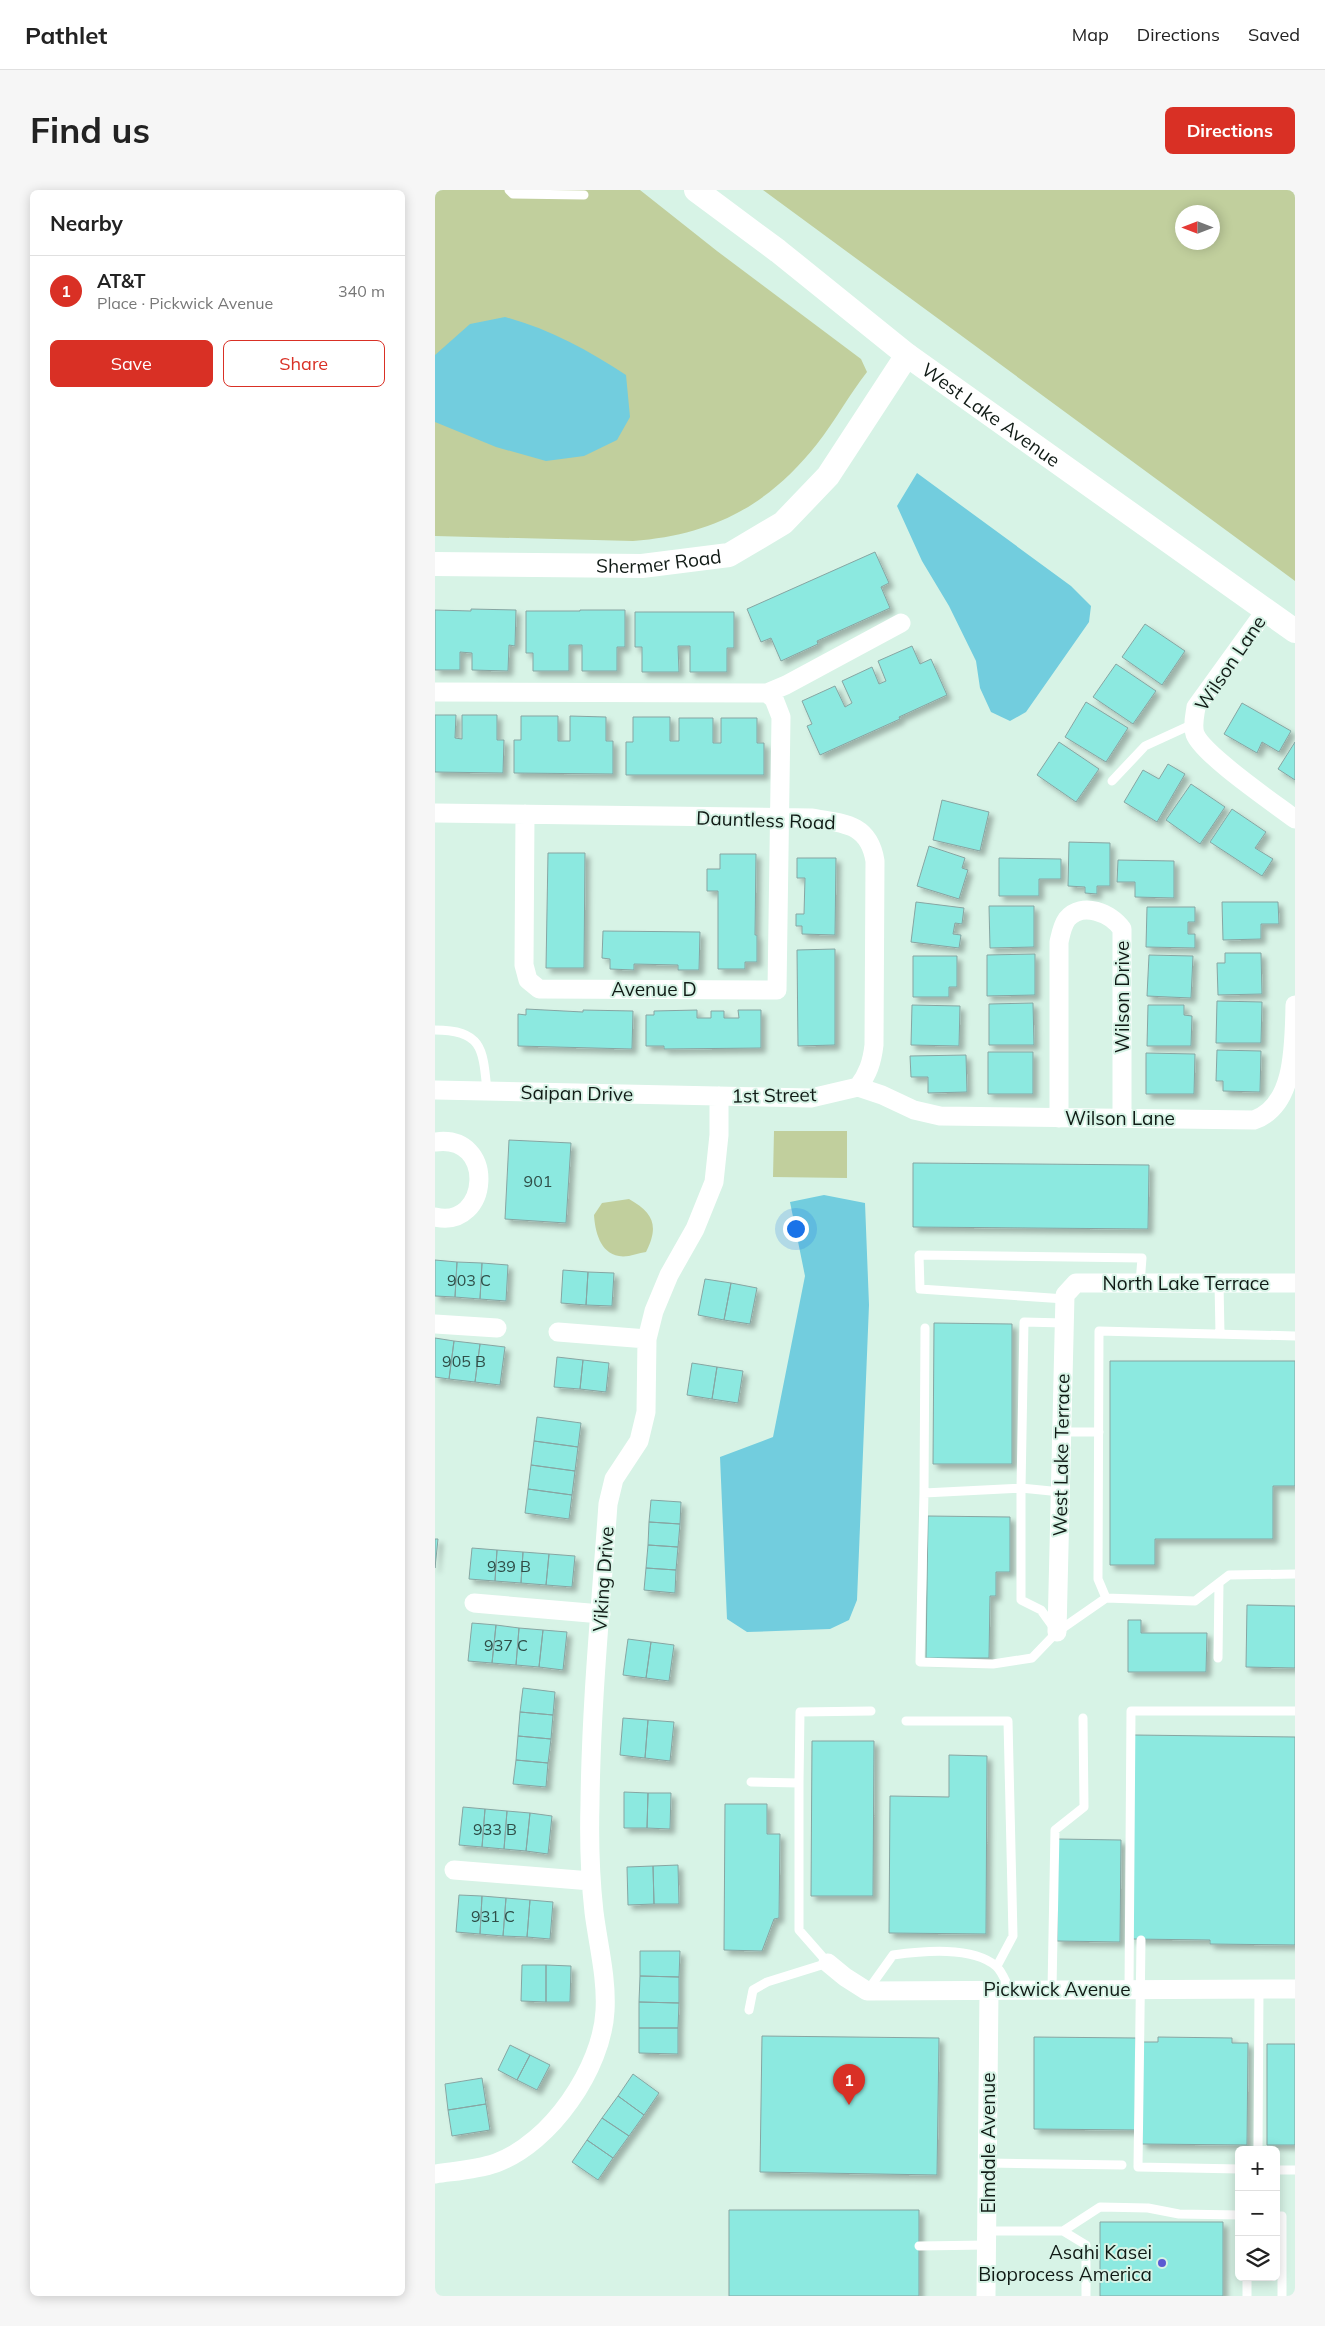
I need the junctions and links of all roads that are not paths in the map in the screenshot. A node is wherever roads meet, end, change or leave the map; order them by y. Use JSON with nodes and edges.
{"nodes":[{"id":1,"x":509,"y":190,"type":"edge"},
{"id":2,"x":696,"y":190,"type":"edge"},
{"id":3,"x":585,"y":192,"type":"edge"},
{"id":4,"x":907,"y":354,"type":"junction"},
{"id":5,"x":435,"y":564,"type":"edge"},
{"id":6,"x":1267,"y":610,"type":"junction"},
{"id":7,"x":901,"y":624,"type":"dead end"},
{"id":8,"x":1295,"y":631,"type":"edge"},
{"id":9,"x":435,"y":692,"type":"edge"},
{"id":10,"x":767,"y":693,"type":"junction"},
{"id":11,"x":1194,"y":724,"type":"junction"},
{"id":12,"x":1112,"y":781,"type":"dead end"},
{"id":13,"x":435,"y":813,"type":"edge"},
{"id":14,"x":525,"y":814,"type":"junction"},
{"id":15,"x":780,"y":817,"type":"junction"},
{"id":16,"x":1295,"y":819,"type":"edge"},
{"id":17,"x":1295,"y":1005,"type":"edge"},
{"id":18,"x":435,"y":1030,"type":"edge"},
{"id":19,"x":858,"y":1087,"type":"junction"},
{"id":20,"x":435,"y":1090,"type":"edge"},
{"id":21,"x":487,"y":1091,"type":"junction"},
{"id":22,"x":719,"y":1096,"type":"junction"},
{"id":23,"x":1059,"y":1118,"type":"junction"},
{"id":24,"x":1122,"y":1118,"type":"junction"},
{"id":25,"x":435,"y":1142,"type":"edge"},
{"id":26,"x":435,"y":1217,"type":"edge"},
{"id":27,"x":1140,"y":1282,"type":"junction"},
{"id":28,"x":1219,"y":1282,"type":"junction"},
{"id":29,"x":1295,"y":1282,"type":"edge"},
{"id":30,"x":1065,"y":1299,"type":"junction"},
{"id":31,"x":1064,"y":1323,"type":"junction"},
{"id":32,"x":435,"y":1324,"type":"edge"},
{"id":33,"x":497,"y":1328,"type":"dead end"},
{"id":34,"x":925,"y":1328,"type":"dead end"},
{"id":35,"x":557,"y":1332,"type":"dead end"},
{"id":36,"x":1220,"y":1334,"type":"junction"},
{"id":37,"x":1295,"y":1336,"type":"edge"},
{"id":38,"x":647,"y":1340,"type":"junction"},
{"id":39,"x":1062,"y":1432,"type":"junction"},
{"id":40,"x":1099,"y":1432,"type":"junction"},
{"id":41,"x":1021,"y":1488,"type":"junction"},
{"id":42,"x":1061,"y":1492,"type":"junction"},
{"id":43,"x":924,"y":1493,"type":"junction"},
{"id":44,"x":1295,"y":1574,"type":"edge"},
{"id":45,"x":1219,"y":1583,"type":"junction"},
{"id":46,"x":1106,"y":1598,"type":"junction"},
{"id":47,"x":474,"y":1603,"type":"dead end"},
{"id":48,"x":601,"y":1614,"type":"junction"},
{"id":49,"x":1057,"y":1632,"type":"junction"},
{"id":50,"x":1218,"y":1658,"type":"dead end"},
{"id":51,"x":1295,"y":1710,"type":"edge"},
{"id":52,"x":871,"y":1711,"type":"dead end"},
{"id":53,"x":1083,"y":1718,"type":"dead end"},
{"id":54,"x":906,"y":1721,"type":"dead end"},
{"id":55,"x":751,"y":1782,"type":"dead end"},
{"id":56,"x":799,"y":1783,"type":"junction"},
{"id":57,"x":455,"y":1870,"type":"dead end"},
{"id":58,"x":591,"y":1881,"type":"junction"},
{"id":59,"x":1141,"y":1940,"type":"dead end"},
{"id":60,"x":828,"y":1963,"type":"junction"},
{"id":61,"x":997,"y":1966,"type":"junction"},
{"id":62,"x":1052,"y":1989,"type":"junction"},
{"id":63,"x":1134,"y":1989,"type":"junction"},
{"id":64,"x":1259,"y":1989,"type":"junction"},
{"id":65,"x":1295,"y":1989,"type":"edge"},
{"id":66,"x":989,"y":1990,"type":"junction"},
{"id":67,"x":1010,"y":1990,"type":"junction"},
{"id":68,"x":867,"y":1991,"type":"junction"},
{"id":69,"x":749,"y":2010,"type":"dead end"},
{"id":70,"x":1258,"y":2146,"type":"edge"},
{"id":71,"x":988,"y":2163,"type":"junction"},
{"id":72,"x":1122,"y":2165,"type":"dead end"},
{"id":73,"x":1235,"y":2169,"type":"edge"},
{"id":74,"x":1280,"y":2170,"type":"edge"},
{"id":75,"x":1295,"y":2170,"type":"edge"},
{"id":76,"x":435,"y":2174,"type":"edge"},
{"id":77,"x":1235,"y":2215,"type":"edge"},
{"id":78,"x":1280,"y":2216,"type":"edge"},
{"id":79,"x":1063,"y":2231,"type":"junction"},
{"id":80,"x":987,"y":2238,"type":"junction"},
{"id":81,"x":919,"y":2246,"type":"dead end"},
{"id":82,"x":1247,"y":2281,"type":"edge"},
{"id":83,"x":986,"y":2296,"type":"edge"},
{"id":84,"x":1086,"y":2296,"type":"edge"},
{"id":85,"x":1247,"y":2296,"type":"edge"},
{"id":86,"x":1283,"y":2296,"type":"edge"}],
"edges":[{"from":1,"to":3,"type":"lane"},
{"from":2,"to":4,"type":"street","name":"West Lake Avenue"},
{"from":4,"to":5,"type":"street","name":"Shermer Road"},
{"from":4,"to":6,"type":"street","name":"West Lake Avenue"},
{"from":6,"to":8,"type":"street","name":"West Lake Avenue"},
{"from":6,"to":11,"type":"street","name":"Wilson Lane"},
{"from":7,"to":10,"type":"street"},
{"from":9,"to":10,"type":"street"},
{"from":10,"to":15,"type":"street"},
{"from":11,"to":12,"type":"lane"},
{"from":11,"to":16,"type":"street","name":"Wilson Lane"},
{"from":13,"to":14,"type":"street","name":"Dauntless Road"},
{"from":14,"to":15,"type":"street","name":"Dauntless Road"},
{"from":14,"to":15,"type":"street","name":"Avenue D"},
{"from":15,"to":19,"type":"street","name":"Dauntless Road"},
{"from":17,"to":24,"type":"street","name":"Wilson Lane"},
{"from":18,"to":21,"type":"lane"},
{"from":19,"to":22,"type":"street","name":"1st Street"},
{"from":19,"to":23,"type":"street","name":"Wilson Lane"},
{"from":20,"to":21,"type":"street","name":"Saipan Drive"},
{"from":21,"to":22,"type":"street","name":"Saipan Drive"},
{"from":22,"to":38,"type":"street","name":"Viking Drive"},
{"from":23,"to":24,"type":"street","name":"Wilson Lane"},
{"from":23,"to":24,"type":"street","name":"Wilson Drive"},
{"from":25,"to":26,"type":"street"},
{"from":27,"to":28,"type":"street","name":"North Lake Terrace"},
{"from":27,"to":30,"type":"street","name":"North Lake Terrace"},
{"from":27,"to":30,"type":"lane"},
{"from":28,"to":29,"type":"street","name":"North Lake Terrace"},
{"from":28,"to":36,"type":"lane"},
{"from":30,"to":31,"type":"street","name":"West Lake Terrace"},
{"from":31,"to":39,"type":"street","name":"West Lake Terrace"},
{"from":31,"to":41,"type":"lane"},
{"from":32,"to":33,"type":"street"},
{"from":34,"to":43,"type":"lane"},
{"from":35,"to":38,"type":"street"},
{"from":36,"to":37,"type":"lane"},
{"from":36,"to":40,"type":"lane"},
{"from":38,"to":48,"type":"street","name":"Viking Drive"},
{"from":39,"to":40,"type":"lane"},
{"from":39,"to":42,"type":"street","name":"West Lake Terrace"},
{"from":40,"to":46,"type":"lane"},
{"from":41,"to":42,"type":"lane"},
{"from":41,"to":43,"type":"lane"},
{"from":41,"to":49,"type":"lane"},
{"from":42,"to":49,"type":"street","name":"West Lake Terrace"},
{"from":43,"to":49,"type":"lane"},
{"from":44,"to":45,"type":"lane"},
{"from":45,"to":46,"type":"lane"},
{"from":45,"to":50,"type":"lane"},
{"from":46,"to":49,"type":"lane"},
{"from":47,"to":48,"type":"street"},
{"from":48,"to":58,"type":"street","name":"Viking Drive"},
{"from":51,"to":63,"type":"lane"},
{"from":52,"to":56,"type":"lane"},
{"from":53,"to":62,"type":"lane"},
{"from":54,"to":61,"type":"lane"},
{"from":55,"to":56,"type":"lane"},
{"from":56,"to":60,"type":"lane"},
{"from":57,"to":58,"type":"street"},
{"from":58,"to":76,"type":"street","name":"Viking Drive"},
{"from":59,"to":63,"type":"lane"},
{"from":60,"to":68,"type":"street"},
{"from":60,"to":69,"type":"lane"},
{"from":61,"to":67,"type":"lane"},
{"from":61,"to":68,"type":"lane"},
{"from":62,"to":63,"type":"street","name":"Pickwick Avenue"},
{"from":62,"to":67,"type":"street","name":"Pickwick Avenue"},
{"from":63,"to":64,"type":"street","name":"Pickwick Avenue"},
{"from":63,"to":73,"type":"lane"},
{"from":64,"to":65,"type":"street","name":"Pickwick Avenue"},
{"from":64,"to":70,"type":"lane"},
{"from":66,"to":67,"type":"street","name":"Pickwick Avenue"},
{"from":66,"to":68,"type":"street","name":"Pickwick Avenue"},
{"from":66,"to":71,"type":"street","name":"Elmdale Avenue"},
{"from":71,"to":72,"type":"lane"},
{"from":71,"to":80,"type":"street","name":"Elmdale Avenue"},
{"from":74,"to":75,"type":"lane"},
{"from":77,"to":79,"type":"lane"},
{"from":78,"to":86,"type":"lane"},
{"from":79,"to":80,"type":"lane"},
{"from":79,"to":84,"type":"lane"},
{"from":80,"to":81,"type":"lane"},
{"from":80,"to":83,"type":"street","name":"Elmdale Avenue"},
{"from":82,"to":85,"type":"lane"}]}
